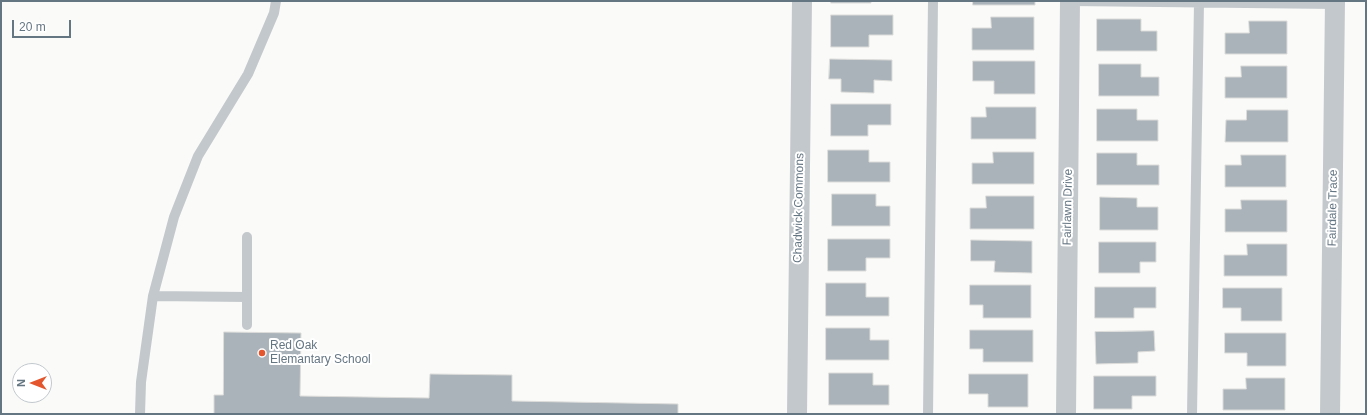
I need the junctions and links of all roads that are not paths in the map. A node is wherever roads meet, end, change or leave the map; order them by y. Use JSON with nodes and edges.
{"nodes":[{"id":1,"x":276,"y":1,"type":"edge"},
{"id":2,"x":802,"y":1,"type":"edge"},
{"id":3,"x":933,"y":1,"type":"edge"},
{"id":4,"x":1070,"y":1,"type":"edge"},
{"id":5,"x":1199,"y":2,"type":"junction"},
{"id":6,"x":1335,"y":2,"type":"edge"},
{"id":7,"x":247,"y":237,"type":"dead end"},
{"id":8,"x":153,"y":296,"type":"junction"},
{"id":9,"x":247,"y":297,"type":"junction"},
{"id":10,"x":247,"y":326,"type":"dead end"},
{"id":11,"x":140,"y":414,"type":"edge"},
{"id":12,"x":797,"y":414,"type":"edge"},
{"id":13,"x":928,"y":414,"type":"edge"},
{"id":14,"x":1066,"y":414,"type":"edge"},
{"id":15,"x":1192,"y":414,"type":"edge"},
{"id":16,"x":1330,"y":414,"type":"edge"}],
"edges":[{"from":1,"to":8,"type":"lane"},
{"from":2,"to":12,"type":"street","name":"Chadwick Commons"},
{"from":3,"to":13,"type":"lane"},
{"from":4,"to":5,"type":"lane"},
{"from":4,"to":14,"type":"street","name":"Fairlawn Drive"},
{"from":5,"to":6,"type":"lane"},
{"from":5,"to":15,"type":"lane"},
{"from":6,"to":16,"type":"street","name":"Fairdale Trace"},
{"from":7,"to":9,"type":"lane"},
{"from":8,"to":9,"type":"lane"},
{"from":8,"to":11,"type":"lane"},
{"from":9,"to":10,"type":"lane"}]}
